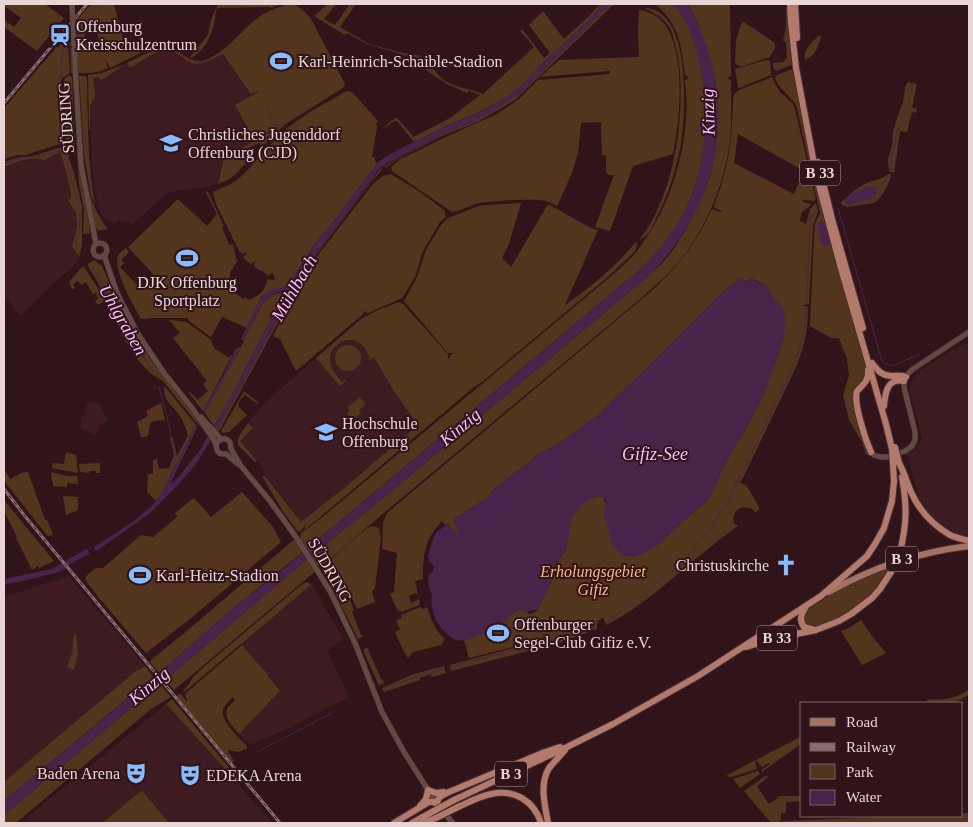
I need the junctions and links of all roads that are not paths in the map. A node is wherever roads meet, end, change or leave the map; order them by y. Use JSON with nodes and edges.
{"nodes":[{"id":1,"x":72,"y":4,"type":"edge"},
{"id":2,"x":790,"y":4,"type":"edge"},
{"id":3,"x":795,"y":4,"type":"edge"},
{"id":4,"x":798,"y":64,"type":"junction"},
{"id":5,"x":98,"y":243,"type":"junction"},
{"id":6,"x":102,"y":256,"type":"junction"},
{"id":7,"x":969,"y":332,"type":"edge"},
{"id":8,"x":870,"y":361,"type":"junction"},
{"id":9,"x":905,"y":379,"type":"junction"},
{"id":10,"x":859,"y":389,"type":"junction"},
{"id":11,"x":884,"y":406,"type":"junction"},
{"id":12,"x":890,"y":433,"type":"junction"},
{"id":13,"x":217,"y":440,"type":"junction"},
{"id":14,"x":231,"y":449,"type":"junction"},
{"id":15,"x":871,"y":452,"type":"joint"},
{"id":16,"x":226,"y":454,"type":"junction"},
{"id":17,"x":896,"y":463,"type":"junction"},
{"id":18,"x":240,"y":466,"type":"junction"},
{"id":19,"x":969,"y":541,"type":"edge"},
{"id":20,"x":969,"y":546,"type":"edge"},
{"id":21,"x":821,"y":596,"type":"junction"},
{"id":22,"x":808,"y":605,"type":"junction"},
{"id":23,"x":816,"y":630,"type":"junction"},
{"id":24,"x":740,"y":649,"type":"junction"},
{"id":25,"x":576,"y":743,"type":"junction"},
{"id":26,"x":567,"y":747,"type":"junction"},
{"id":27,"x":428,"y":790,"type":"junction"},
{"id":28,"x":449,"y":792,"type":"junction"},
{"id":29,"x":437,"y":804,"type":"junction"},
{"id":30,"x":416,"y":810,"type":"junction"},
{"id":31,"x":434,"y":815,"type":"junction"},
{"id":32,"x":394,"y":823,"type":"edge"},
{"id":33,"x":412,"y":823,"type":"edge"},
{"id":34,"x":422,"y":823,"type":"edge"},
{"id":35,"x":453,"y":823,"type":"edge"},
{"id":36,"x":541,"y":823,"type":"edge"},
{"id":37,"x":548,"y":823,"type":"edge"}],
"edges":[{"from":1,"to":5,"type":"street","name":"SÜDRING","bridge":true},
{"from":2,"to":4,"type":"highway","number":"B 33"},
{"from":3,"to":4,"type":"highway","number":"B 33"},
{"from":4,"to":8,"type":"highway","number":"B 33"},
{"from":5,"to":6,"type":"street"},
{"from":5,"to":6,"type":"street"},
{"from":6,"to":13,"type":"street","name":"SÜDRING"},
{"from":7,"to":9,"type":"street"},
{"from":8,"to":9,"type":"highway"},
{"from":8,"to":10,"type":"highway"},
{"from":8,"to":11,"type":"highway","number":"B 33"},
{"from":8,"to":12,"type":"highway","number":"B 33"},
{"from":9,"to":11,"type":"highway"},
{"from":9,"to":15,"type":"street"},
{"from":10,"to":12,"type":"highway"},
{"from":10,"to":15,"type":"highway"},
{"from":11,"to":12,"type":"highway","number":"B 33"},
{"from":12,"to":17,"type":"highway","number":"B 33","bridge":true},
{"from":13,"to":14,"type":"street","name":"SÜDRING"},
{"from":13,"to":16,"type":"street","name":"SÜDRING"},
{"from":14,"to":16,"type":"street"},
{"from":14,"to":18,"type":"street","name":"SÜDRING"},
{"from":16,"to":18,"type":"street","name":"SÜDRING"},
{"from":17,"to":19,"type":"highway"},
{"from":17,"to":21,"type":"highway","number":"B 33"},
{"from":17,"to":23,"type":"highway","number":"B 33","bridge":true},
{"from":18,"to":27,"type":"street","name":"SÜDRING"},
{"from":20,"to":21,"type":"main road","number":"B 3"},
{"from":21,"to":22,"type":"highway","number":"B 3"},
{"from":22,"to":23,"type":"highway"},
{"from":22,"to":24,"type":"highway","number":"B 3"},
{"from":23,"to":24,"type":"highway","number":"B 33"},
{"from":24,"to":25,"type":"highway","number":"B 3"},
{"from":25,"to":26,"type":"highway","number":"B 3"},
{"from":25,"to":28,"type":"highway"},
{"from":26,"to":31,"type":"highway","number":"B 3","bridge":true},
{"from":26,"to":37,"type":"highway"},
{"from":27,"to":28,"type":"highway"},
{"from":27,"to":29,"type":"street","name":"SÜDRING"},
{"from":27,"to":30,"type":"highway"},
{"from":28,"to":29,"type":"highway"},
{"from":29,"to":30,"type":"highway"},
{"from":29,"to":35,"type":"street"},
{"from":30,"to":32,"type":"highway"},
{"from":31,"to":33,"type":"highway","number":"B 3"},
{"from":31,"to":34,"type":"highway"},
{"from":31,"to":36,"type":"highway","bridge":true}]}
